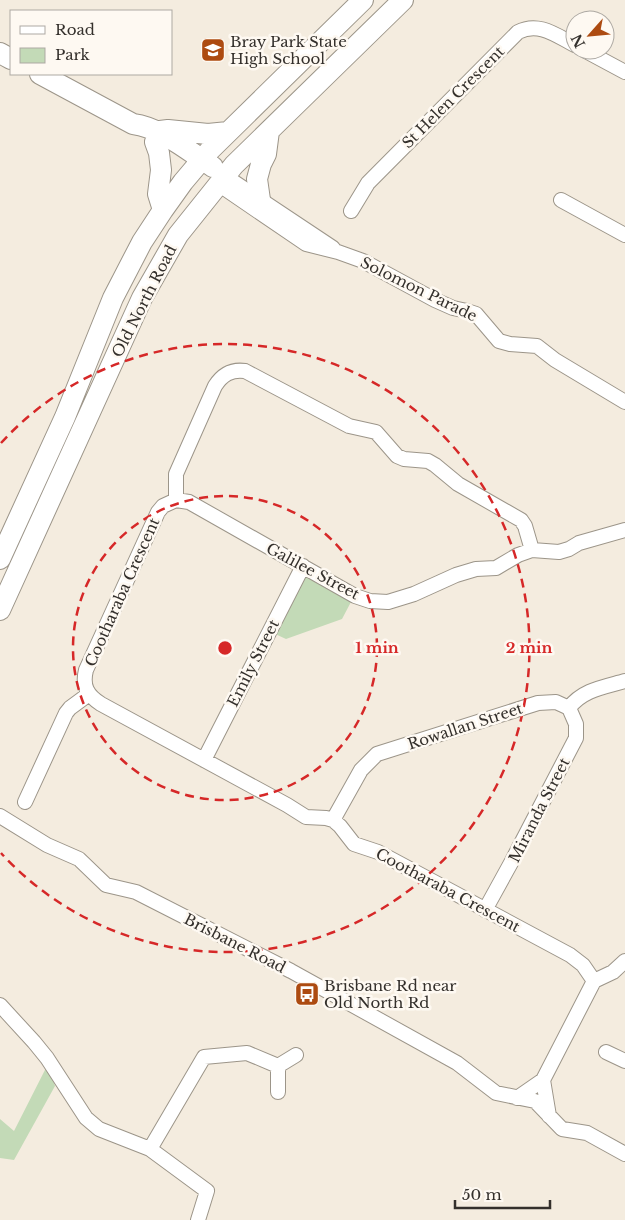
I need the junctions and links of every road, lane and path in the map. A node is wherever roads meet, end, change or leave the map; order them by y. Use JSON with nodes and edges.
{"nodes":[{"id":1,"x":363,"y":0,"type":"edge"},
{"id":2,"x":403,"y":0,"type":"edge"},
{"id":3,"x":565,"y":40,"type":"edge"},
{"id":4,"x":603,"y":60,"type":"edge"},
{"id":5,"x":625,"y":72,"type":"edge"},
{"id":6,"x":42,"y":75,"type":"edge"},
{"id":7,"x":269,"y":130,"type":"junction"},
{"id":8,"x":228,"y":132,"type":"junction"},
{"id":9,"x":155,"y":137,"type":"junction"},
{"id":10,"x":198,"y":164,"type":"junction"},
{"id":11,"x":221,"y":180,"type":"junction"},
{"id":12,"x":260,"y":200,"type":"junction"},
{"id":13,"x":561,"y":200,"type":"dead end"},
{"id":14,"x":163,"y":210,"type":"junction"},
{"id":15,"x":350,"y":211,"type":"dead end"},
{"id":16,"x":625,"y":235,"type":"edge"},
{"id":17,"x":338,"y":252,"type":"junction"},
{"id":18,"x":625,"y":402,"type":"edge"},
{"id":19,"x":176,"y":500,"type":"junction"},
{"id":20,"x":625,"y":530,"type":"edge"},
{"id":21,"x":532,"y":550,"type":"junction"},
{"id":22,"x":0,"y":559,"type":"edge"},
{"id":23,"x":303,"y":566,"type":"junction"},
{"id":24,"x":0,"y":610,"type":"edge"},
{"id":25,"x":625,"y":681,"type":"edge"},
{"id":26,"x":89,"y":694,"type":"junction"},
{"id":27,"x":569,"y":708,"type":"junction"},
{"id":28,"x":204,"y":760,"type":"junction"},
{"id":29,"x":25,"y":802,"type":"dead end"},
{"id":30,"x":0,"y":816,"type":"edge"},
{"id":31,"x":333,"y":820,"type":"junction"},
{"id":32,"x":485,"y":910,"type":"junction"},
{"id":33,"x":625,"y":961,"type":"edge"},
{"id":34,"x":594,"y":981,"type":"junction"},
{"id":35,"x":0,"y":1005,"type":"edge"},
{"id":36,"x":606,"y":1052,"type":"dead end"},
{"id":37,"x":296,"y":1055,"type":"dead end"},
{"id":38,"x":625,"y":1062,"type":"edge"},
{"id":39,"x":278,"y":1066,"type":"junction"},
{"id":40,"x":543,"y":1080,"type":"junction"},
{"id":41,"x":278,"y":1092,"type":"dead end"},
{"id":42,"x":517,"y":1098,"type":"junction"},
{"id":43,"x":549,"y":1116,"type":"junction"},
{"id":44,"x":150,"y":1149,"type":"junction"},
{"id":45,"x":625,"y":1154,"type":"edge"},
{"id":46,"x":198,"y":1220,"type":"edge"}],
"edges":[{"from":1,"to":8,"type":"main road","name":"Old North Road"},
{"from":2,"to":7,"type":"main road","name":"Old North Road"},
{"from":3,"to":15,"type":"street","name":"St Helen Crescent"},
{"from":4,"to":5,"type":"street"},
{"from":6,"to":9,"type":"main road"},
{"from":7,"to":11,"type":"main road","name":"Old North Road"},
{"from":7,"to":12,"type":"main road"},
{"from":8,"to":9,"type":"main road"},
{"from":8,"to":10,"type":"main road","name":"Old North Road"},
{"from":9,"to":10,"type":"main road"},
{"from":9,"to":14,"type":"main road"},
{"from":10,"to":11,"type":"main road"},
{"from":10,"to":14,"type":"main road","name":"Old North Road"},
{"from":11,"to":12,"type":"street","name":"Solomon Parade"},
{"from":11,"to":17,"type":"street","name":"Solomon Parade"},
{"from":11,"to":24,"type":"main road","name":"Old North Road"},
{"from":12,"to":17,"type":"street","name":"Solomon Parade"},
{"from":13,"to":16,"type":"street"},
{"from":14,"to":22,"type":"main road","name":"Old North Road"},
{"from":17,"to":18,"type":"street","name":"Solomon Parade"},
{"from":19,"to":21,"type":"street"},
{"from":19,"to":23,"type":"street","name":"Galilee Street"},
{"from":19,"to":26,"type":"street","name":"Cootharaba Crescent"},
{"from":20,"to":21,"type":"street","name":"Galilee Street"},
{"from":21,"to":23,"type":"street","name":"Galilee Street"},
{"from":23,"to":28,"type":"street","name":"Emily Street"},
{"from":25,"to":27,"type":"street"},
{"from":26,"to":28,"type":"street"},
{"from":26,"to":29,"type":"street"},
{"from":27,"to":31,"type":"street","name":"Rowallan Street"},
{"from":27,"to":32,"type":"street","name":"Miranda Street"},
{"from":28,"to":31,"type":"street"},
{"from":30,"to":42,"type":"street","name":"Brisbane Road"},
{"from":31,"to":32,"type":"street","name":"Cootharaba Crescent"},
{"from":32,"to":34,"type":"street","name":"Cootharaba Crescent"},
{"from":33,"to":34,"type":"street"},
{"from":34,"to":40,"type":"street"},
{"from":35,"to":44,"type":"street"},
{"from":36,"to":38,"type":"street"},
{"from":37,"to":39,"type":"street"},
{"from":39,"to":41,"type":"street"},
{"from":39,"to":44,"type":"street"},
{"from":40,"to":42,"type":"street"},
{"from":40,"to":43,"type":"street"},
{"from":42,"to":43,"type":"street","name":"Brisbane Road"},
{"from":43,"to":45,"type":"street","name":"Brisbane Road"},
{"from":44,"to":46,"type":"street"}]}
